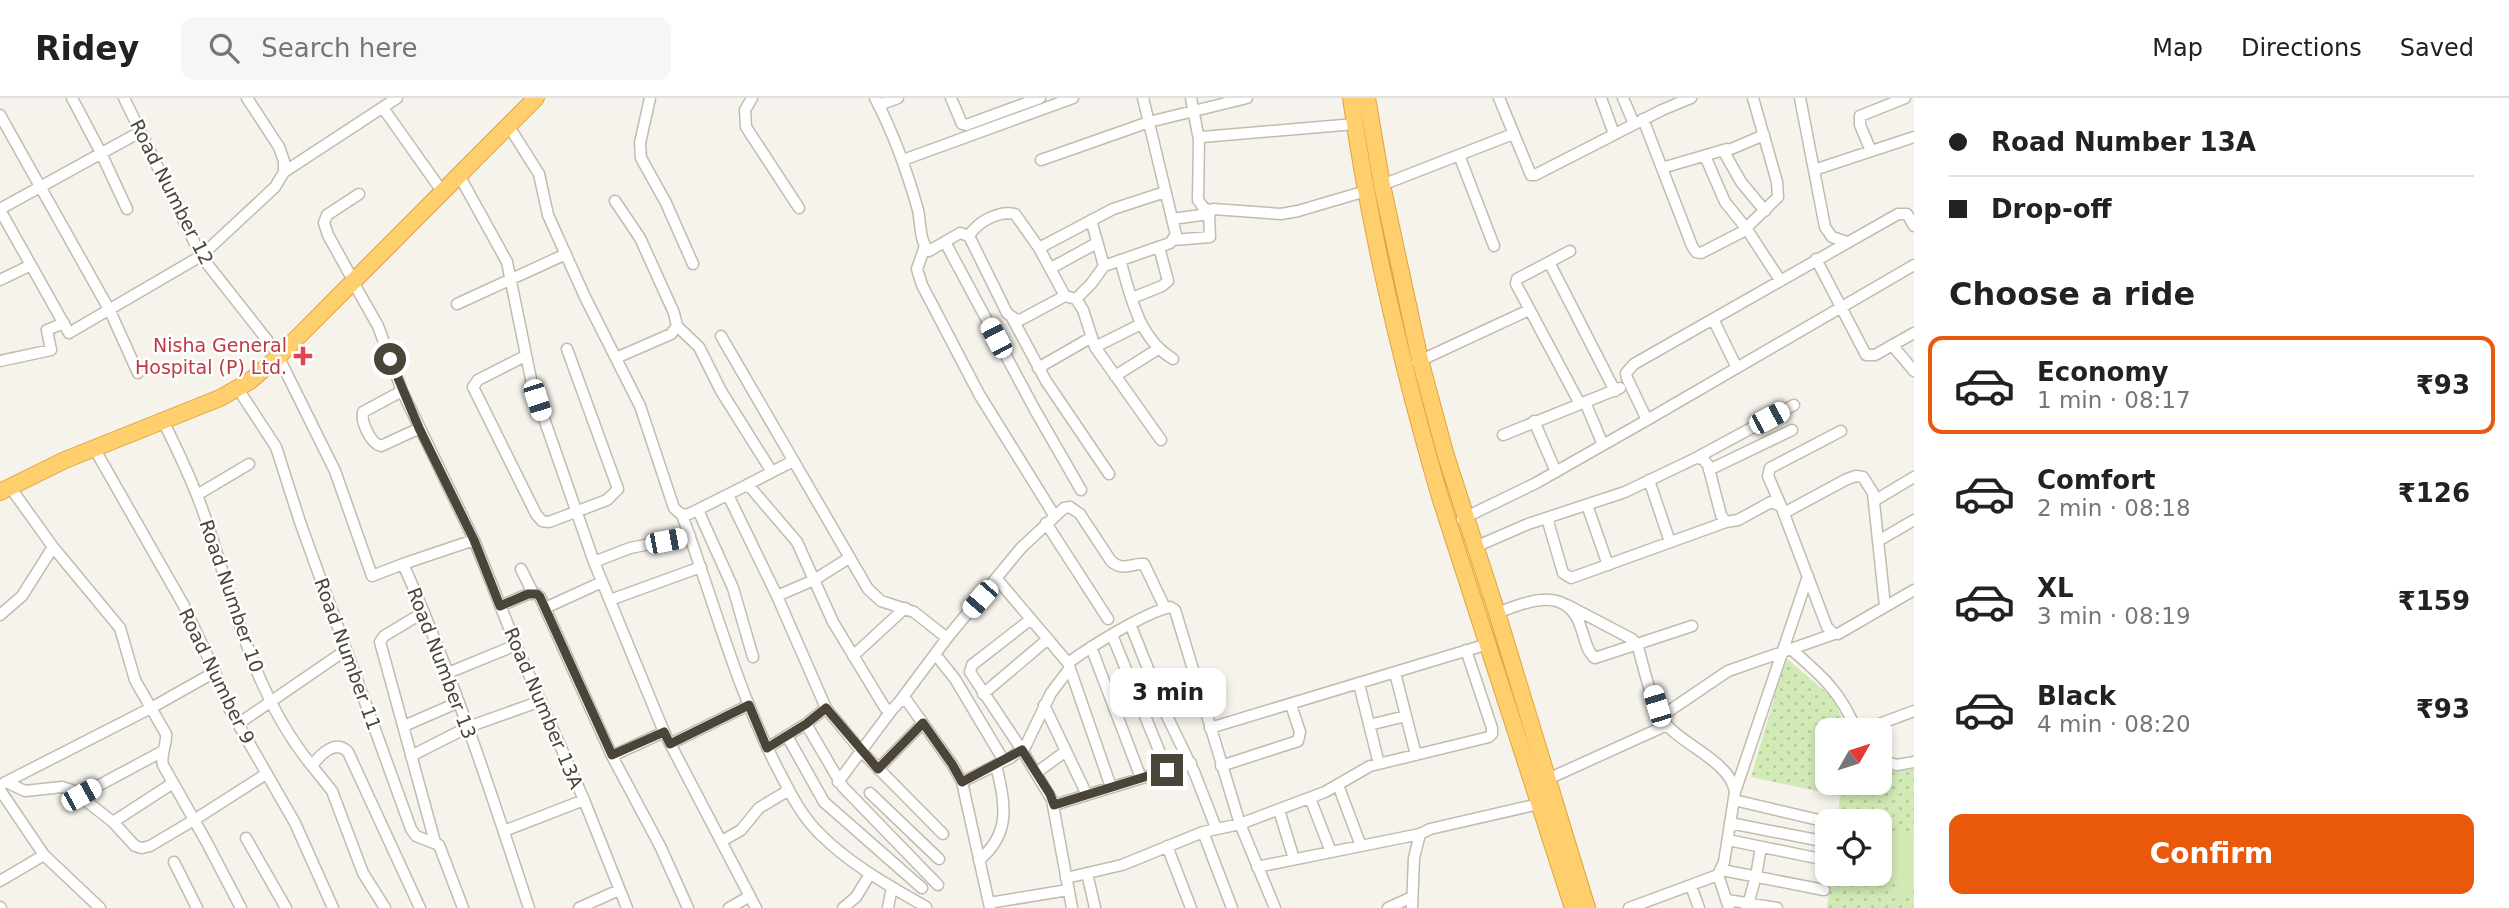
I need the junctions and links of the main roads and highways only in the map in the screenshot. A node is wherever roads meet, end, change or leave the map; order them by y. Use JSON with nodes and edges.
{"nodes":[{"id":1,"x":527,"y":98,"type":"edge"},
{"id":2,"x":536,"y":98,"type":"edge"},
{"id":3,"x":1365,"y":99,"type":"edge"},
{"id":4,"x":1374,"y":188,"type":"junction"},
{"id":5,"x":351,"y":277,"type":"junction"},
{"id":6,"x":1404,"y":289,"type":"junction"},
{"id":7,"x":1387,"y":291,"type":"junction"},
{"id":8,"x":277,"y":353,"type":"junction"},
{"id":9,"x":1412,"y":364,"type":"junction"},
{"id":10,"x":3,"y":487,"type":"edge"},
{"id":11,"x":1530,"y":749,"type":"junction"},
{"id":12,"x":1573,"y":908,"type":"edge"},
{"id":13,"x":1587,"y":908,"type":"edge"}],
"edges":[{"from":1,"to":5,"type":"highway"},
{"from":2,"to":5,"type":"highway"},
{"from":3,"to":4,"type":"highway"},
{"from":3,"to":4,"type":"highway"},
{"from":4,"to":6,"type":"highway"},
{"from":4,"to":7,"type":"highway"},
{"from":5,"to":8,"type":"highway"},
{"from":6,"to":7,"type":"highway"},
{"from":6,"to":9,"type":"highway"},
{"from":7,"to":9,"type":"highway"},
{"from":8,"to":10,"type":"highway"},
{"from":8,"to":10,"type":"highway"},
{"from":9,"to":11,"type":"highway"},
{"from":9,"to":11,"type":"highway"},
{"from":11,"to":12,"type":"highway"},
{"from":11,"to":13,"type":"highway"}]}
